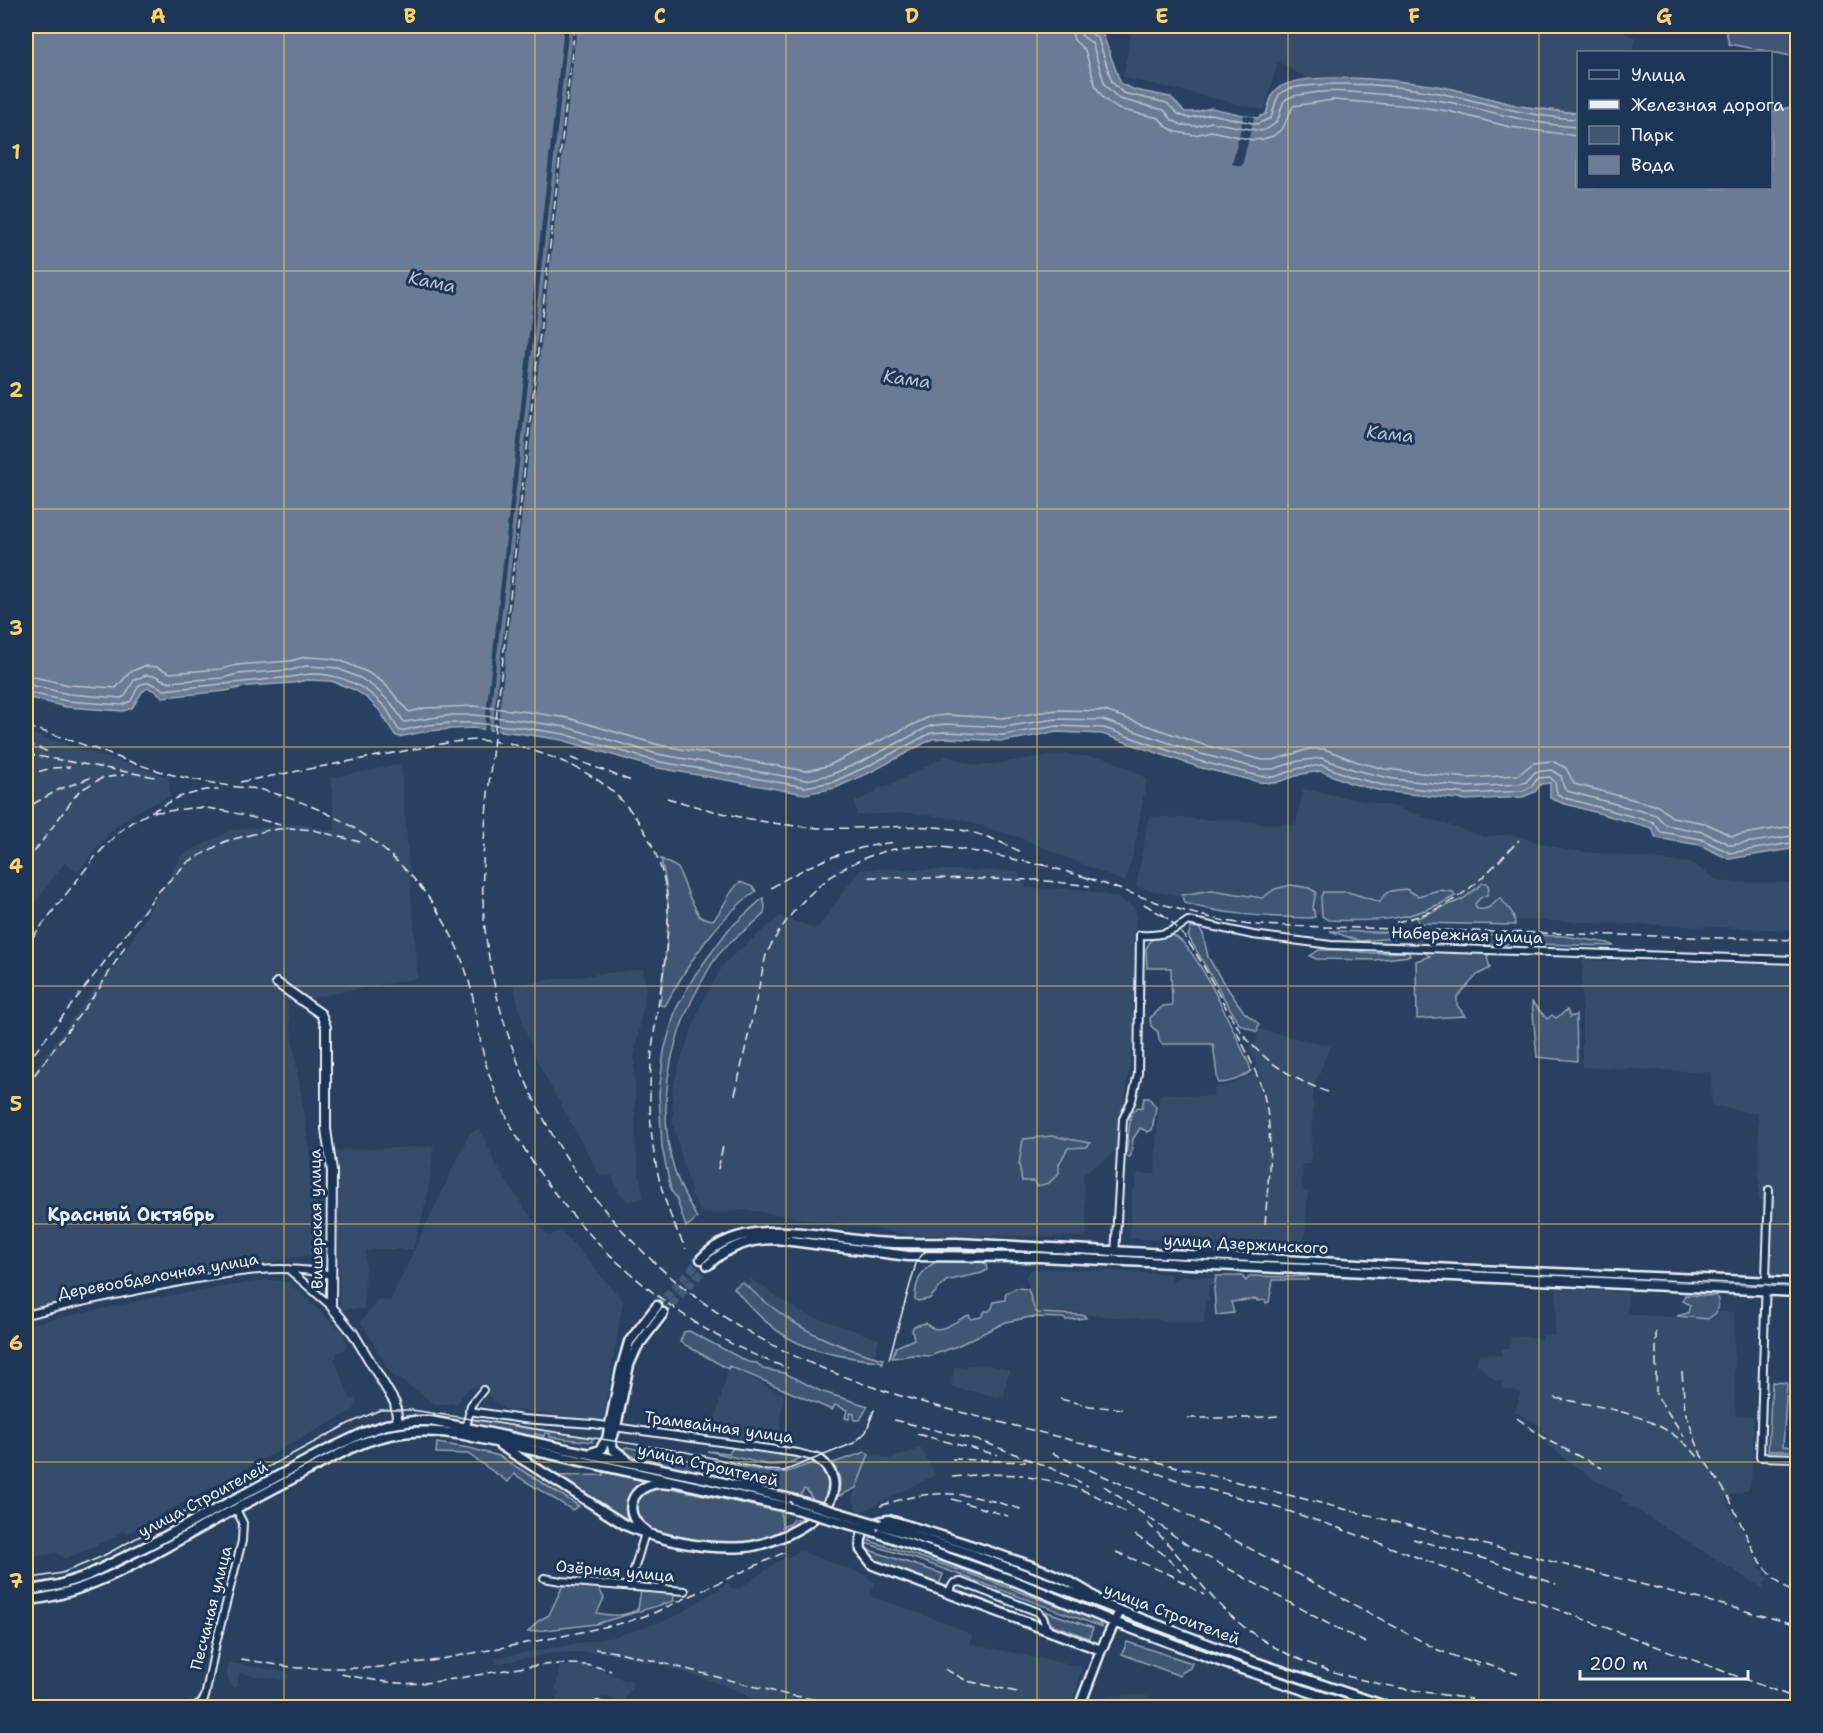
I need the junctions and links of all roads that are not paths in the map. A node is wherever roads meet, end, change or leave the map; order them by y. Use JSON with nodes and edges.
{"nodes":[{"id":1,"x":1797,"y":960,"type":"edge"},
{"id":2,"x":277,"y":983,"type":"dead end"},
{"id":3,"x":1769,"y":1190,"type":"dead end"},
{"id":4,"x":1115,"y":1257,"type":"junction"},
{"id":5,"x":705,"y":1262,"type":"tunnel mouth"},
{"id":6,"x":287,"y":1268,"type":"junction"},
{"id":7,"x":331,"y":1275,"type":"junction"},
{"id":8,"x":1797,"y":1283,"type":"edge"},
{"id":9,"x":1765,"y":1286,"type":"junction"},
{"id":10,"x":1797,"y":1292,"type":"edge"},
{"id":11,"x":331,"y":1306,"type":"junction"},
{"id":12,"x":660,"y":1309,"type":"tunnel mouth"},
{"id":13,"x":26,"y":1314,"type":"edge"},
{"id":14,"x":483,"y":1390,"type":"dead end"},
{"id":15,"x":469,"y":1411,"type":"junction"},
{"id":16,"x":466,"y":1427,"type":"junction"},
{"id":17,"x":613,"y":1427,"type":"junction"},
{"id":18,"x":399,"y":1428,"type":"junction"},
{"id":19,"x":493,"y":1441,"type":"junction"},
{"id":20,"x":585,"y":1453,"type":"junction"},
{"id":21,"x":817,"y":1458,"type":"joint"},
{"id":22,"x":1797,"y":1458,"type":"edge"},
{"id":23,"x":634,"y":1464,"type":"junction"},
{"id":24,"x":775,"y":1503,"type":"junction"},
{"id":25,"x":236,"y":1509,"type":"junction"},
{"id":26,"x":645,"y":1533,"type":"junction"},
{"id":27,"x":657,"y":1536,"type":"junction"},
{"id":28,"x":544,"y":1578,"type":"dead end"},
{"id":29,"x":630,"y":1587,"type":"junction"},
{"id":30,"x":685,"y":1590,"type":"dead end"},
{"id":31,"x":26,"y":1591,"type":"edge"},
{"id":32,"x":948,"y":1593,"type":"junction"},
{"id":33,"x":26,"y":1600,"type":"edge"},
{"id":34,"x":1102,"y":1603,"type":"junction"},
{"id":35,"x":1120,"y":1611,"type":"junction"},
{"id":36,"x":1114,"y":1622,"type":"junction"},
{"id":37,"x":1047,"y":1630,"type":"junction"},
{"id":38,"x":1101,"y":1650,"type":"junction"},
{"id":39,"x":190,"y":1707,"type":"edge"},
{"id":40,"x":1079,"y":1707,"type":"edge"},
{"id":41,"x":1357,"y":1707,"type":"edge"},
{"id":42,"x":1391,"y":1707,"type":"edge"}],
"edges":[{"from":1,"to":4,"type":"street","name":"Набережная улица"},
{"from":2,"to":7,"type":"street","name":"Вишерская улица"},
{"from":3,"to":9,"type":"street"},
{"from":4,"to":5,"type":"main road","name":"улица Дзержинского"},
{"from":4,"to":9,"type":"main road","name":"улица Дзержинского"},
{"from":6,"to":7,"type":"street","name":"Деревообделочная улица"},
{"from":6,"to":11,"type":"street"},
{"from":6,"to":13,"type":"street","name":"Деревообделочная улица"},
{"from":7,"to":11,"type":"street","name":"Вишерская улица"},
{"from":8,"to":9,"type":"main road","name":"улица Дзержинского"},
{"from":9,"to":10,"type":"main road","name":"улица Дзержинского"},
{"from":9,"to":22,"type":"street"},
{"from":11,"to":18,"type":"street","name":"Вишерская улица"},
{"from":12,"to":17,"type":"main road"},
{"from":14,"to":15,"type":"street"},
{"from":15,"to":16,"type":"street"},
{"from":15,"to":17,"type":"street","name":"Трамвайная улица"},
{"from":16,"to":18,"type":"main road","name":"улица Строителей"},
{"from":16,"to":20,"type":"main road","name":"улица Строителей"},
{"from":17,"to":20,"type":"main road"},
{"from":17,"to":21,"type":"street","name":"Трамвайная улица"},
{"from":17,"to":23,"type":"main road"},
{"from":18,"to":19,"type":"main road","name":"улица Строителей"},
{"from":18,"to":25,"type":"main road","name":"улица Строителей"},
{"from":18,"to":31,"type":"main road","name":"улица Строителей"},
{"from":19,"to":24,"type":"main road","name":"улица Строителей"},
{"from":19,"to":26,"type":"main road"},
{"from":20,"to":23,"type":"main road","name":"улица Строителей"},
{"from":21,"to":27,"type":"main road"},
{"from":23,"to":34,"type":"main road","name":"улица Строителей","bridge":true},
{"from":24,"to":27,"type":"main road"},
{"from":24,"to":36,"type":"main road","name":"улица Строителей","bridge":true},
{"from":25,"to":33,"type":"main road","name":"улица Строителей"},
{"from":25,"to":39,"type":"street","name":"Песчаная улица"},
{"from":26,"to":27,"type":"main road"},
{"from":26,"to":29,"type":"street"},
{"from":28,"to":29,"type":"street","name":"Озёрная улица"},
{"from":29,"to":30,"type":"street","name":"Озёрная улица"},
{"from":32,"to":34,"type":"main road"},
{"from":32,"to":37,"type":"main road"},
{"from":32,"to":37,"type":"street"},
{"from":34,"to":35,"type":"main road","name":"улица Строителей"},
{"from":35,"to":36,"type":"main road"},
{"from":35,"to":42,"type":"main road","name":"улица Строителей"},
{"from":36,"to":38,"type":"main road"},
{"from":36,"to":41,"type":"main road","name":"улица Строителей"},
{"from":37,"to":38,"type":"main road"},
{"from":38,"to":40,"type":"main road"}]}
